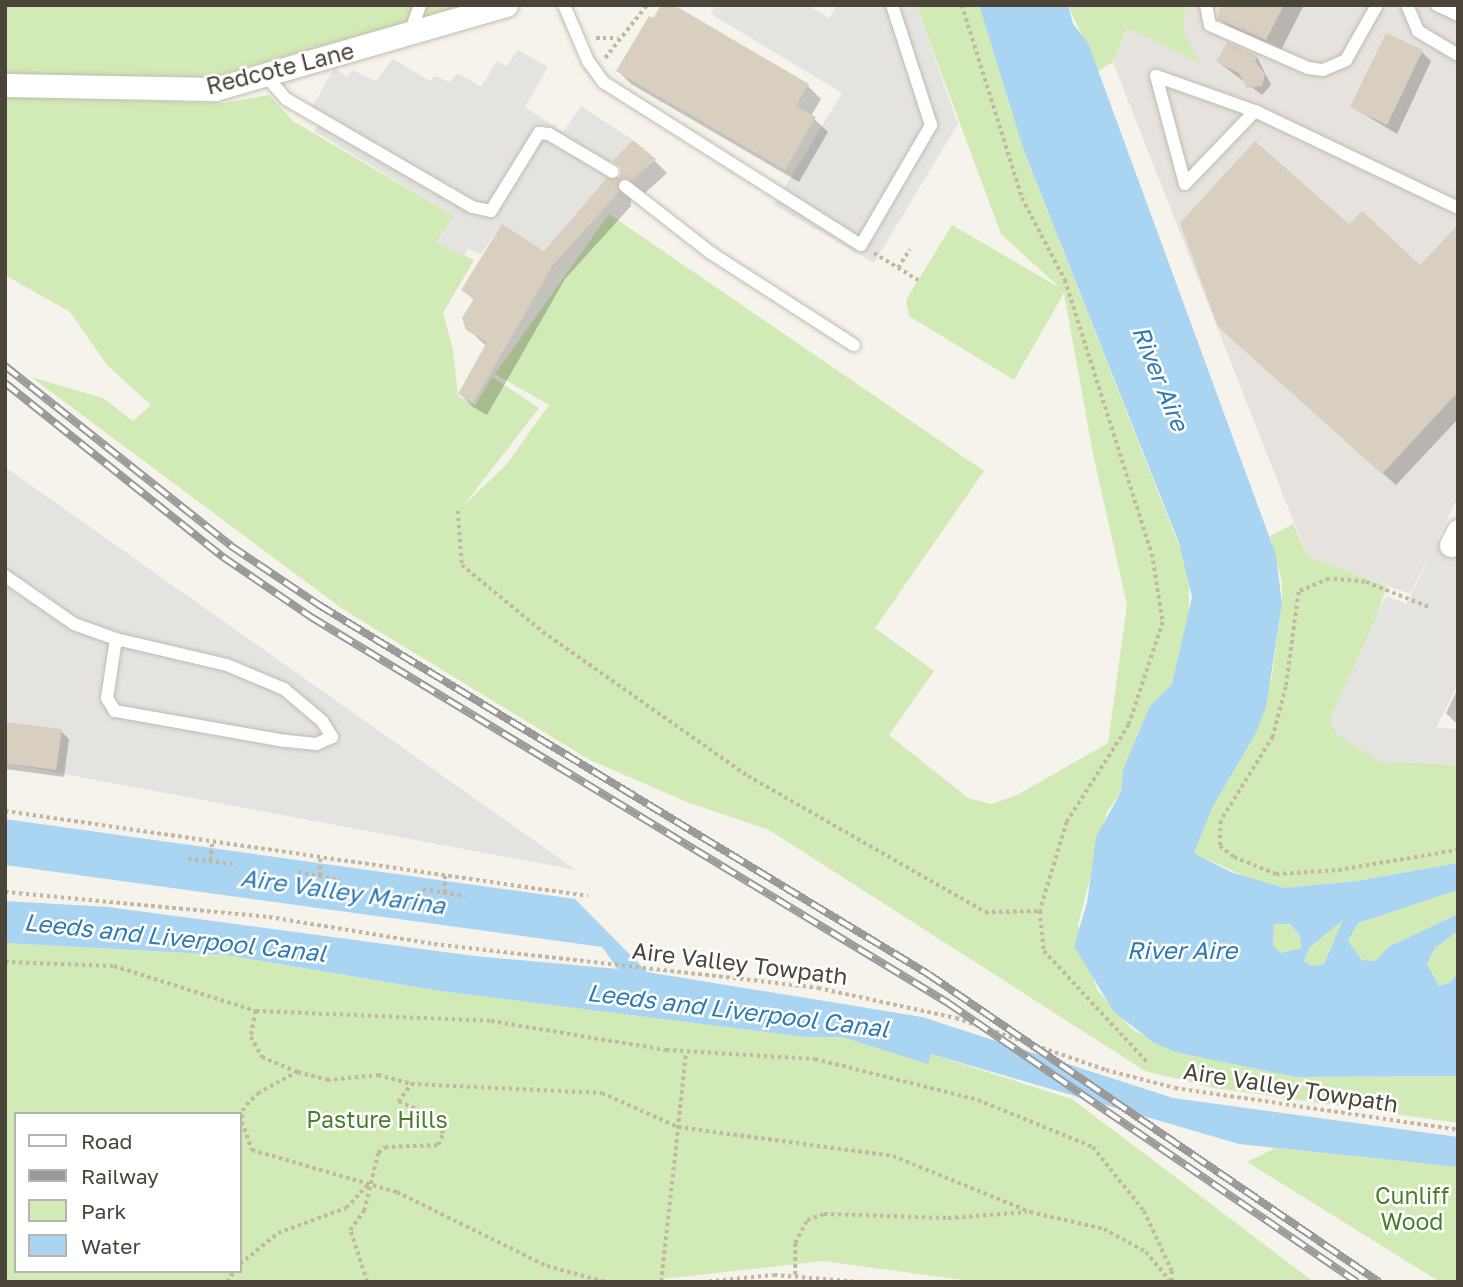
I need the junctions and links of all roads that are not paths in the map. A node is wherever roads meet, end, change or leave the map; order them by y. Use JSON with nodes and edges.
{"nodes":[{"id":1,"x":420,"y":5,"type":"edge"},
{"id":2,"x":506,"y":5,"type":"edge"},
{"id":3,"x":564,"y":5,"type":"edge"},
{"id":4,"x":892,"y":5,"type":"edge"},
{"id":5,"x":1206,"y":5,"type":"edge"},
{"id":6,"x":1377,"y":5,"type":"edge"},
{"id":7,"x":1407,"y":5,"type":"edge"},
{"id":8,"x":1437,"y":5,"type":"edge"},
{"id":9,"x":1458,"y":15,"type":"edge"},
{"id":10,"x":410,"y":34,"type":"junction"},
{"id":11,"x":1458,"y":55,"type":"edge"},
{"id":12,"x":266,"y":76,"type":"junction"},
{"id":13,"x":5,"y":85,"type":"edge"},
{"id":14,"x":1255,"y":111,"type":"junction"},
{"id":15,"x":613,"y":172,"type":"dead end"},
{"id":16,"x":625,"y":186,"type":"dead end"},
{"id":17,"x":1458,"y":208,"type":"edge"},
{"id":18,"x":854,"y":345,"type":"dead end"},
{"id":19,"x":6,"y":578,"type":"edge"},
{"id":20,"x":116,"y":639,"type":"junction"}],
"edges":[{"from":1,"to":10,"type":"lane"},
{"from":2,"to":10,"type":"street","name":"Redcote Lane"},
{"from":3,"to":4,"type":"lane"},
{"from":5,"to":6,"type":"lane"},
{"from":7,"to":11,"type":"lane"},
{"from":8,"to":9,"type":"lane"},
{"from":10,"to":12,"type":"street","name":"Redcote Lane"},
{"from":12,"to":13,"type":"street","name":"Redcote Lane"},
{"from":12,"to":15,"type":"lane"},
{"from":14,"to":14,"type":"lane"},
{"from":14,"to":17,"type":"lane"},
{"from":16,"to":18,"type":"lane"},
{"from":19,"to":20,"type":"lane"},
{"from":20,"to":20,"type":"lane"}]}
